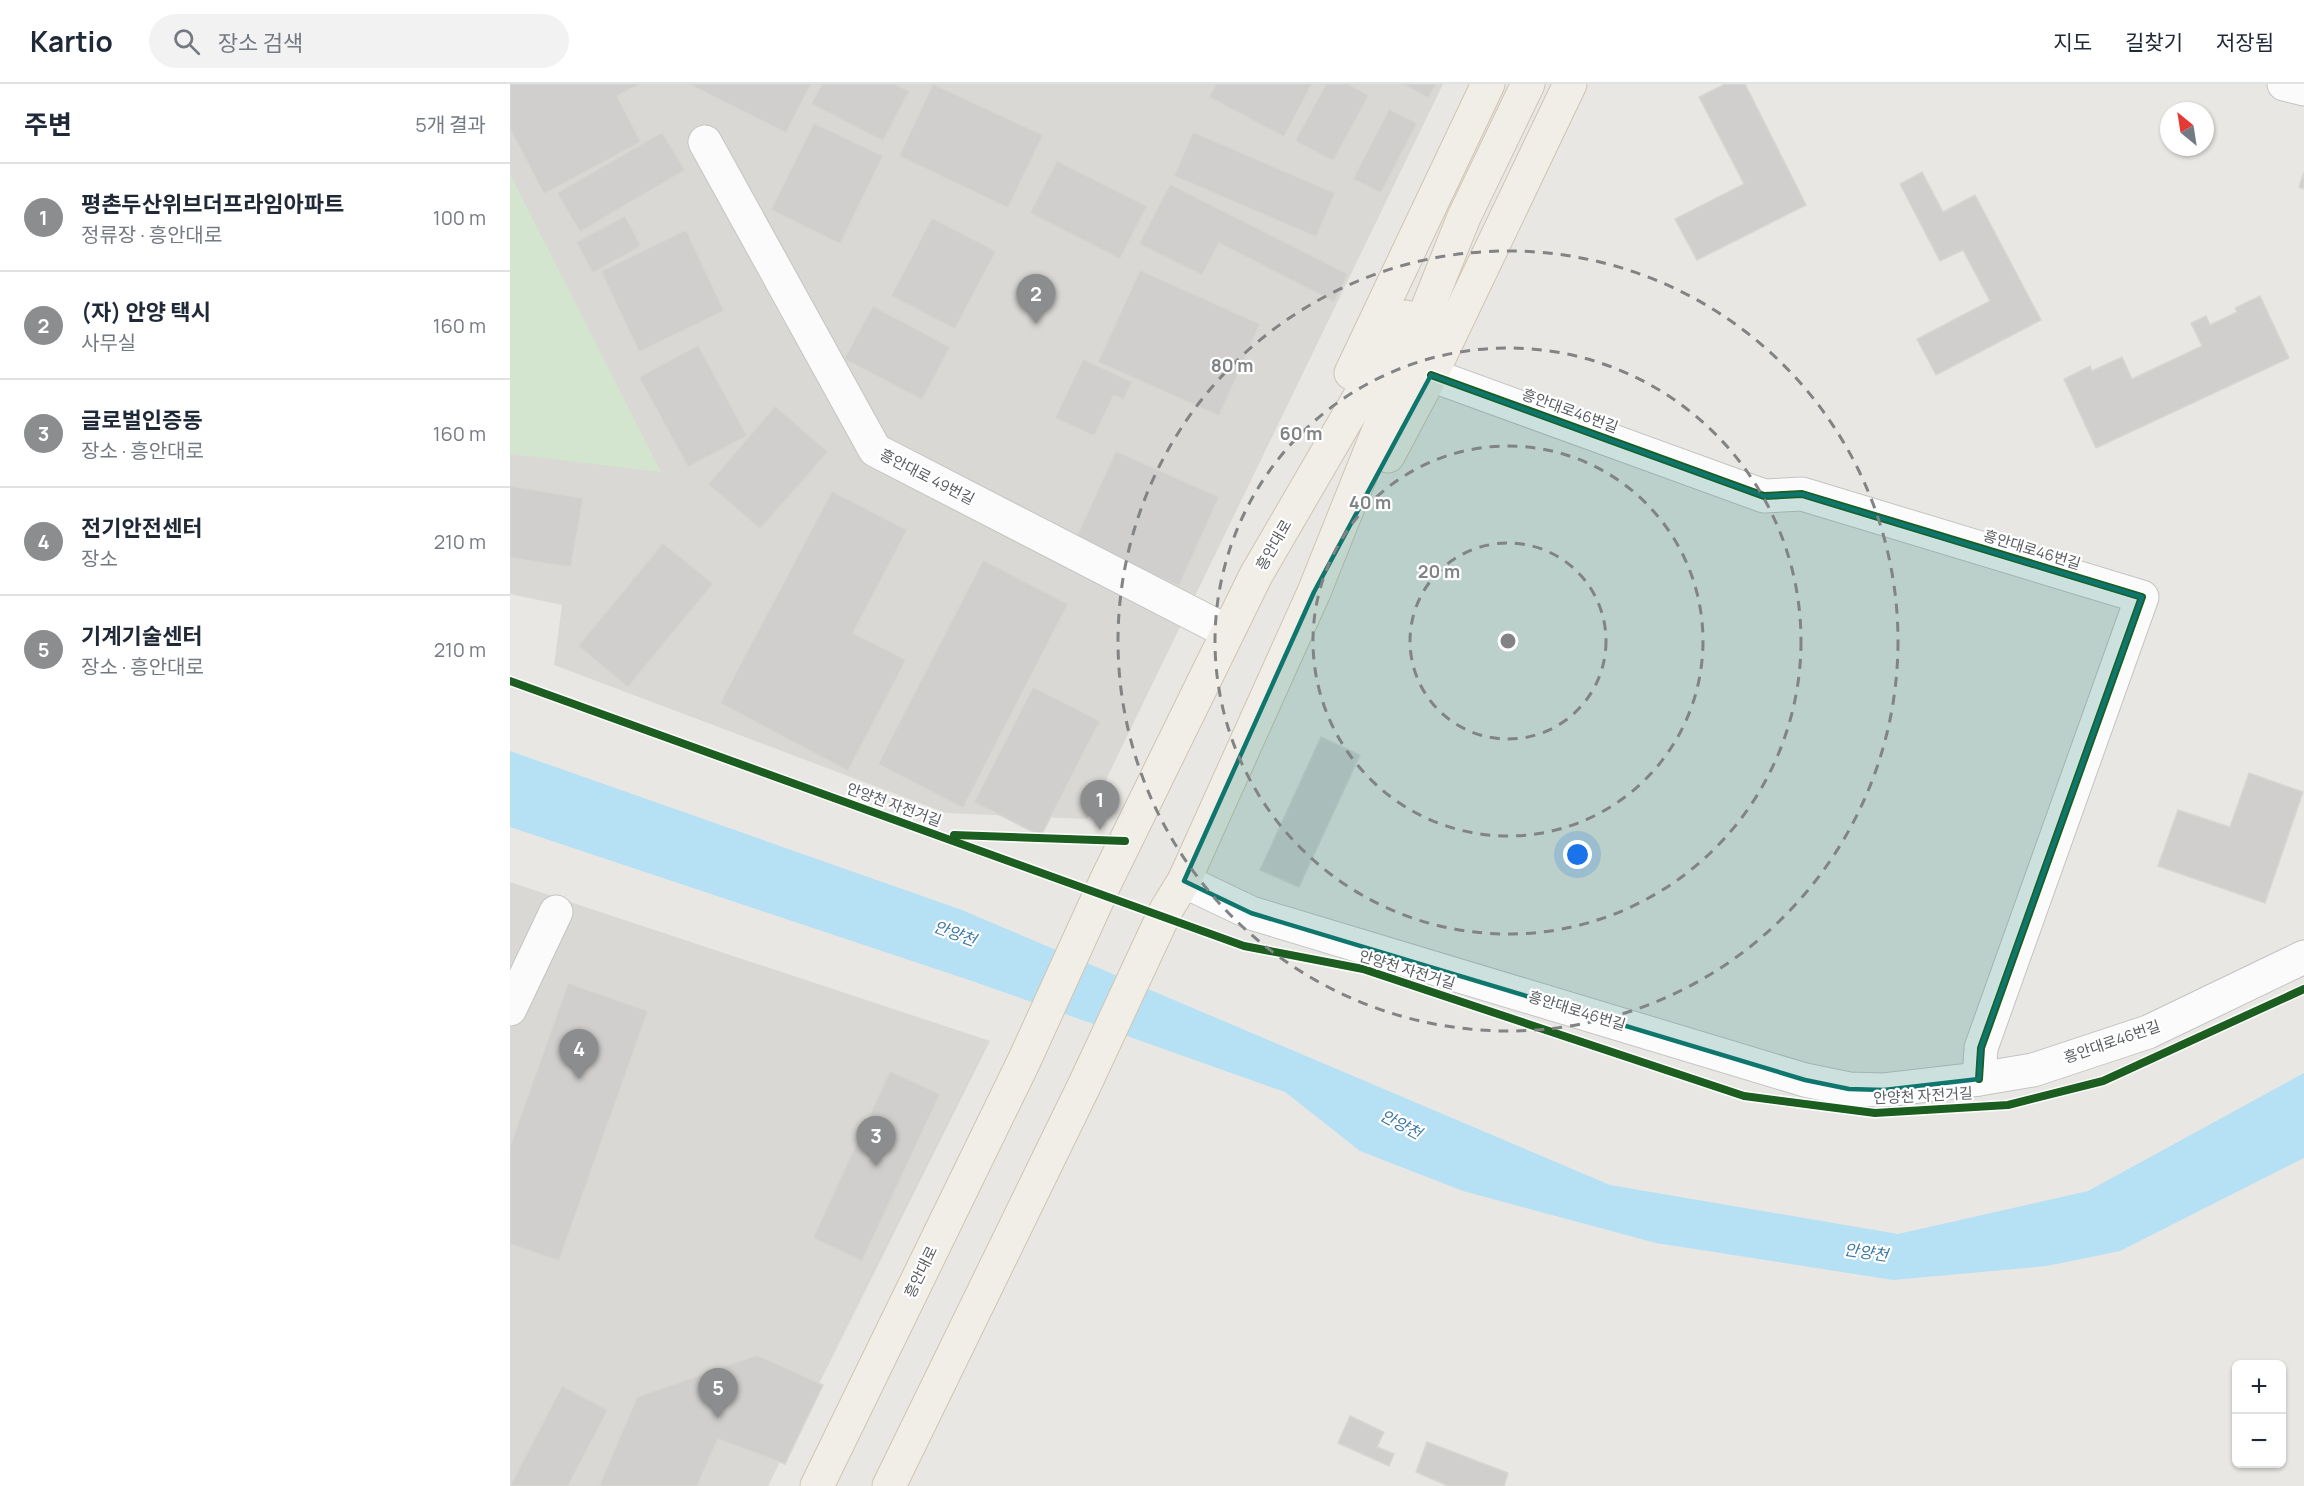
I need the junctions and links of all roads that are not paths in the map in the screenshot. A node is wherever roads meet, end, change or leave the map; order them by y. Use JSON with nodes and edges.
{"nodes":[{"id":1,"x":1488,"y":84,"type":"edge"},
{"id":2,"x":1528,"y":84,"type":"edge"},
{"id":3,"x":1570,"y":84,"type":"edge"},
{"id":4,"x":2284,"y":84,"type":"edge"},
{"id":5,"x":2304,"y":89,"type":"edge"},
{"id":6,"x":705,"y":142,"type":"dead end"},
{"id":7,"x":1464,"y":217,"type":"junction"},
{"id":8,"x":1431,"y":375,"type":"junction"},
{"id":9,"x":1256,"y":575,"type":"junction"},
{"id":10,"x":1314,"y":592,"type":"junction"},
{"id":11,"x":1228,"y":632,"type":"junction"},
{"id":12,"x":1184,"y":881,"type":"junction"},
{"id":13,"x":556,"y":912,"type":"dead end"},
{"id":14,"x":2304,"y":957,"type":"edge"},
{"id":15,"x":510,"y":1009,"type":"edge"},
{"id":16,"x":1979,"y":1079,"type":"junction"},
{"id":17,"x":820,"y":1479,"type":"edge"},
{"id":18,"x":888,"y":1486,"type":"edge"}],
"edges":[{"from":1,"to":9,"type":"main road"},
{"from":2,"to":7,"type":"main road","name":"흥안대로"},
{"from":3,"to":8,"type":"main road"},
{"from":4,"to":5,"type":"street"},
{"from":6,"to":11,"type":"street","name":"흥안대로 49번길"},
{"from":7,"to":9,"type":"main road","name":"흥안대로"},
{"from":7,"to":10,"type":"main road","name":"흥안대로"},
{"from":8,"to":10,"type":"main road"},
{"from":8,"to":16,"type":"street","name":"흥안대로46번길"},
{"from":9,"to":11,"type":"main road","name":"흥안대로"},
{"from":10,"to":12,"type":"main road","name":"흥안대로"},
{"from":11,"to":17,"type":"main road","name":"흥안대로"},
{"from":12,"to":16,"type":"street","name":"흥안대로46번길"},
{"from":12,"to":18,"type":"main road","name":"흥안대로"},
{"from":13,"to":15,"type":"street"},
{"from":14,"to":16,"type":"street","name":"흥안대로46번길"}]}
